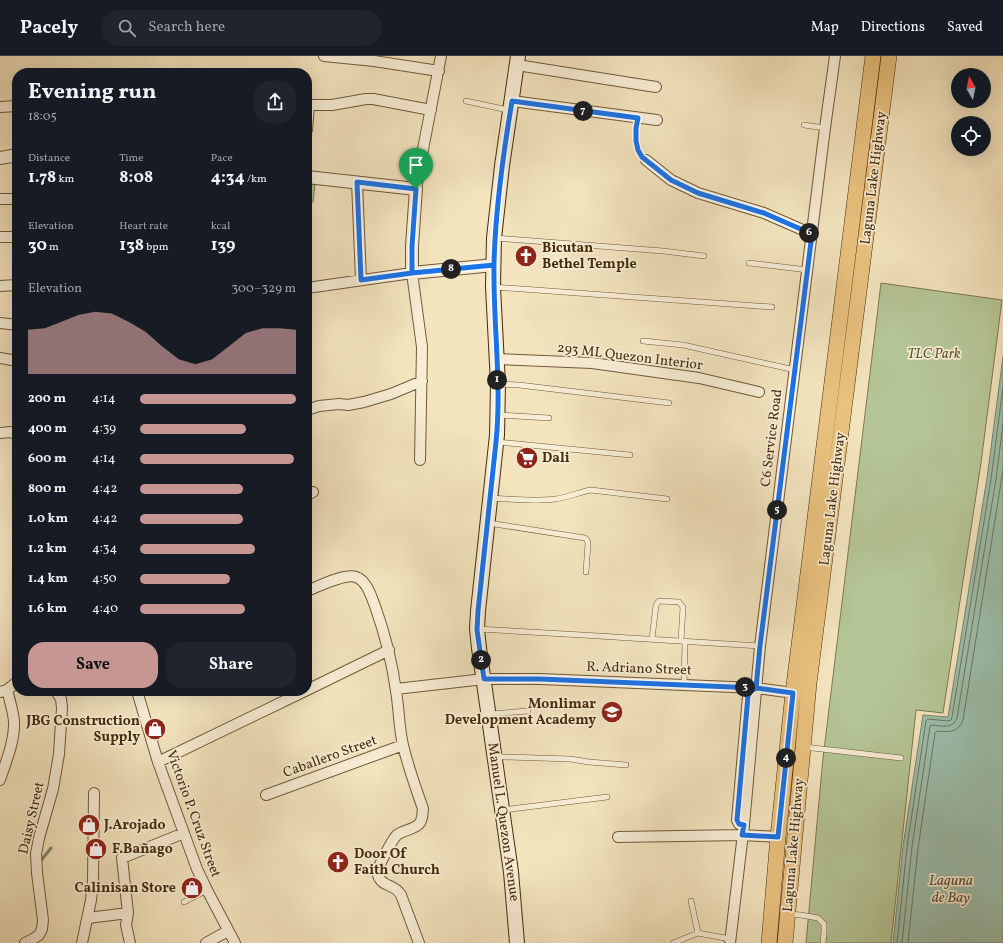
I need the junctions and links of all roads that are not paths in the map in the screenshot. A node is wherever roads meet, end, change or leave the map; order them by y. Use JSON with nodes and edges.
{"nodes":[{"id":1,"x":324,"y":56,"type":"edge"},
{"id":2,"x":441,"y":56,"type":"edge"},
{"id":3,"x":835,"y":56,"type":"edge"},
{"id":4,"x":873,"y":56,"type":"edge"},
{"id":5,"x":889,"y":56,"type":"edge"},
{"id":6,"x":359,"y":58,"type":"edge"},
{"id":7,"x":518,"y":61,"type":"edge"},
{"id":8,"x":439,"y":71,"type":"junction"},
{"id":9,"x":656,"y":87,"type":"dead end"},
{"id":10,"x":466,"y":101,"type":"dead end"},
{"id":11,"x":312,"y":104,"type":"edge"},
{"id":12,"x":511,"y":105,"type":"junction"},
{"id":13,"x":12,"y":106,"type":"edge"},
{"id":14,"x":0,"y":107,"type":"edge"},
{"id":15,"x":431,"y":110,"type":"junction"},
{"id":16,"x":638,"y":118,"type":"junction"},
{"id":17,"x":657,"y":120,"type":"dead end"},
{"id":18,"x":804,"y":125,"type":"dead end"},
{"id":19,"x":825,"y":128,"type":"junction"},
{"id":20,"x":12,"y":156,"type":"edge"},
{"id":21,"x":0,"y":158,"type":"edge"},
{"id":22,"x":646,"y":160,"type":"joint"},
{"id":23,"x":312,"y":178,"type":"edge"},
{"id":24,"x":357,"y":182,"type":"junction"},
{"id":25,"x":416,"y":189,"type":"junction"},
{"id":26,"x":0,"y":199,"type":"edge"},
{"id":27,"x":12,"y":199,"type":"edge"},
{"id":28,"x":812,"y":234,"type":"junction"},
{"id":29,"x":0,"y":237,"type":"edge"},
{"id":30,"x":12,"y":237,"type":"edge"},
{"id":31,"x":494,"y":238,"type":"junction"},
{"id":32,"x":704,"y":256,"type":"dead end"},
{"id":33,"x":749,"y":263,"type":"dead end"},
{"id":34,"x":494,"y":265,"type":"junction"},
{"id":35,"x":808,"y":270,"type":"junction"},
{"id":36,"x":412,"y":273,"type":"junction"},
{"id":37,"x":361,"y":280,"type":"junction"},
{"id":38,"x":12,"y":285,"type":"edge"},
{"id":39,"x":0,"y":286,"type":"edge"},
{"id":40,"x":312,"y":287,"type":"edge"},
{"id":41,"x":493,"y":287,"type":"junction"},
{"id":42,"x":772,"y":307,"type":"dead end"},
{"id":43,"x":0,"y":323,"type":"edge"},
{"id":44,"x":12,"y":324,"type":"edge"},
{"id":45,"x":643,"y":341,"type":"dead end"},
{"id":46,"x":0,"y":358,"type":"edge"},
{"id":47,"x":496,"y":359,"type":"junction"},
{"id":48,"x":12,"y":360,"type":"edge"},
{"id":49,"x":795,"y":370,"type":"junction"},
{"id":50,"x":422,"y":382,"type":"junction"},
{"id":51,"x":498,"y":384,"type":"junction"},
{"id":52,"x":759,"y":392,"type":"dead end"},
{"id":53,"x":669,"y":403,"type":"dead end"},
{"id":54,"x":312,"y":408,"type":"edge"},
{"id":55,"x":498,"y":415,"type":"junction"},
{"id":56,"x":549,"y":418,"type":"dead end"},
{"id":57,"x":12,"y":432,"type":"edge"},
{"id":58,"x":0,"y":433,"type":"edge"},
{"id":59,"x":496,"y":442,"type":"junction"},
{"id":60,"x":630,"y":455,"type":"dead end"},
{"id":61,"x":420,"y":460,"type":"dead end"},
{"id":62,"x":490,"y":498,"type":"junction"},
{"id":63,"x":667,"y":499,"type":"dead end"},
{"id":64,"x":488,"y":522,"type":"junction"},
{"id":65,"x":586,"y":572,"type":"dead end"},
{"id":66,"x":312,"y":589,"type":"edge"},
{"id":67,"x":477,"y":630,"type":"junction"},
{"id":68,"x":652,"y":640,"type":"junction"},
{"id":69,"x":683,"y":641,"type":"junction"},
{"id":70,"x":760,"y":646,"type":"junction"},
{"id":71,"x":389,"y":650,"type":"junction"},
{"id":72,"x":484,"y":679,"type":"junction"},
{"id":73,"x":684,"y":684,"type":"junction"},
{"id":74,"x":12,"y":685,"type":"edge"},
{"id":75,"x":312,"y":687,"type":"edge"},
{"id":76,"x":759,"y":688,"type":"junction"},
{"id":77,"x":396,"y":689,"type":"junction"},
{"id":78,"x":3,"y":691,"type":"edge"},
{"id":79,"x":788,"y":692,"type":"junction"},
{"id":80,"x":59,"y":696,"type":"edge"},
{"id":81,"x":138,"y":696,"type":"edge"},
{"id":82,"x":294,"y":696,"type":"edge"},
{"id":83,"x":528,"y":711,"type":"dead end"},
{"id":84,"x":488,"y":714,"type":"junction"},
{"id":85,"x":403,"y":745,"type":"junction"},
{"id":86,"x":803,"y":747,"type":"junction"},
{"id":87,"x":494,"y":756,"type":"junction"},
{"id":88,"x":901,"y":758,"type":"dead end"},
{"id":89,"x":158,"y":762,"type":"junction"},
{"id":90,"x":626,"y":765,"type":"dead end"},
{"id":91,"x":0,"y":780,"type":"edge"},
{"id":92,"x":94,"y":793,"type":"dead end"},
{"id":93,"x":266,"y":795,"type":"dead end"},
{"id":94,"x":607,"y":797,"type":"dead end"},
{"id":95,"x":502,"y":810,"type":"junction"},
{"id":96,"x":746,"y":832,"type":"junction"},
{"id":97,"x":184,"y":833,"type":"junction"},
{"id":98,"x":618,"y":837,"type":"dead end"},
{"id":99,"x":771,"y":837,"type":"junction"},
{"id":100,"x":207,"y":890,"type":"junction"},
{"id":101,"x":691,"y":901,"type":"dead end"},
{"id":102,"x":184,"y":902,"type":"dead end"},
{"id":103,"x":128,"y":913,"type":"junction"},
{"id":104,"x":88,"y":918,"type":"junction"},
{"id":105,"x":788,"y":930,"type":"edge"},
{"id":106,"x":228,"y":931,"type":"junction"},
{"id":107,"x":698,"y":933,"type":"junction"},
{"id":108,"x":730,"y":941,"type":"edge"},
{"id":109,"x":25,"y":943,"type":"edge"},
{"id":110,"x":82,"y":943,"type":"edge"},
{"id":111,"x":130,"y":943,"type":"edge"},
{"id":112,"x":206,"y":943,"type":"edge"},
{"id":113,"x":234,"y":943,"type":"edge"},
{"id":114,"x":419,"y":943,"type":"edge"},
{"id":115,"x":517,"y":943,"type":"edge"},
{"id":116,"x":673,"y":943,"type":"edge"},
{"id":117,"x":769,"y":943,"type":"edge"},
{"id":118,"x":822,"y":943,"type":"edge"}],
"edges":[{"from":1,"to":6,"type":"street"},
{"from":2,"to":8,"type":"street"},
{"from":3,"to":19,"type":"street","name":"C6 Service Road"},
{"from":4,"to":79,"type":"main road","name":"Laguna Lake Highway"},
{"from":5,"to":86,"type":"main road","name":"Laguna Lake Highway"},
{"from":6,"to":8,"type":"street"},
{"from":7,"to":9,"type":"street"},
{"from":7,"to":12,"type":"main road","name":"Manuel L. Quezon Avenue"},
{"from":8,"to":15,"type":"street"},
{"from":10,"to":12,"type":"lane"},
{"from":11,"to":15,"type":"street"},
{"from":12,"to":16,"type":"street"},
{"from":12,"to":31,"type":"main road","name":"Manuel L. Quezon Avenue"},
{"from":13,"to":14,"type":"street"},
{"from":15,"to":25,"type":"street"},
{"from":16,"to":17,"type":"street"},
{"from":16,"to":22,"type":"lane"},
{"from":18,"to":19,"type":"lane"},
{"from":19,"to":28,"type":"street","name":"C6 Service Road"},
{"from":20,"to":21,"type":"street"},
{"from":22,"to":28,"type":"street"},
{"from":23,"to":24,"type":"street"},
{"from":24,"to":25,"type":"street"},
{"from":24,"to":37,"type":"street"},
{"from":25,"to":36,"type":"street"},
{"from":26,"to":27,"type":"street"},
{"from":28,"to":35,"type":"street","name":"C6 Service Road"},
{"from":29,"to":30,"type":"street"},
{"from":31,"to":32,"type":"lane"},
{"from":31,"to":34,"type":"main road","name":"Manuel L. Quezon Avenue"},
{"from":33,"to":35,"type":"lane"},
{"from":34,"to":36,"type":"street"},
{"from":34,"to":41,"type":"main road","name":"Manuel L. Quezon Avenue"},
{"from":35,"to":49,"type":"street","name":"C6 Service Road"},
{"from":36,"to":37,"type":"street"},
{"from":36,"to":50,"type":"street"},
{"from":37,"to":40,"type":"street"},
{"from":38,"to":39,"type":"street"},
{"from":41,"to":42,"type":"lane"},
{"from":41,"to":47,"type":"main road","name":"Manuel L. Quezon Avenue"},
{"from":43,"to":44,"type":"street"},
{"from":45,"to":49,"type":"lane"},
{"from":46,"to":48,"type":"street"},
{"from":47,"to":51,"type":"main road","name":"Manuel L. Quezon Avenue"},
{"from":47,"to":52,"type":"street","name":"293 ML Quezon Interior"},
{"from":49,"to":70,"type":"street","name":"C6 Service Road"},
{"from":50,"to":54,"type":"street"},
{"from":50,"to":61,"type":"street"},
{"from":51,"to":53,"type":"lane"},
{"from":51,"to":55,"type":"main road","name":"Manuel L. Quezon Avenue"},
{"from":55,"to":56,"type":"lane"},
{"from":55,"to":59,"type":"main road","name":"Manuel L. Quezon Avenue"},
{"from":57,"to":58,"type":"street"},
{"from":59,"to":60,"type":"lane"},
{"from":59,"to":62,"type":"main road","name":"Manuel L. Quezon Avenue"},
{"from":62,"to":63,"type":"lane"},
{"from":62,"to":64,"type":"main road","name":"Manuel L. Quezon Avenue"},
{"from":64,"to":65,"type":"lane"},
{"from":64,"to":67,"type":"main road","name":"Manuel L. Quezon Avenue"},
{"from":66,"to":71,"type":"street"},
{"from":67,"to":68,"type":"lane"},
{"from":67,"to":72,"type":"main road","name":"Manuel L. Quezon Avenue"},
{"from":68,"to":69,"type":"lane"},
{"from":68,"to":69,"type":"lane"},
{"from":69,"to":70,"type":"lane"},
{"from":69,"to":73,"type":"lane"},
{"from":70,"to":76,"type":"street","name":"C6 Service Road"},
{"from":71,"to":75,"type":"street"},
{"from":71,"to":77,"type":"street"},
{"from":72,"to":73,"type":"street","name":"R. Adriano Street"},
{"from":72,"to":77,"type":"street","name":"R. Adriano Street"},
{"from":72,"to":84,"type":"main road","name":"Manuel L. Quezon Avenue"},
{"from":73,"to":76,"type":"street","name":"R. Adriano Street"},
{"from":74,"to":78,"type":"street"},
{"from":76,"to":79,"type":"street","name":"R. Adriano Street"},
{"from":76,"to":96,"type":"street","name":"C6 Service Road"},
{"from":77,"to":85,"type":"street"},
{"from":78,"to":91,"type":"street"},
{"from":79,"to":99,"type":"main road","name":"Laguna Lake Highway"},
{"from":80,"to":109,"type":"street","name":"Daisy Street"},
{"from":81,"to":89,"type":"street","name":"Victorio P. Cruz Street"},
{"from":82,"to":89,"type":"street"},
{"from":83,"to":84,"type":"lane"},
{"from":84,"to":87,"type":"main road","name":"Manuel L. Quezon Avenue"},
{"from":85,"to":93,"type":"street","name":"Caballero Street"},
{"from":85,"to":114,"type":"street"},
{"from":86,"to":88,"type":"lane"},
{"from":86,"to":105,"type":"main road","name":"Laguna Lake Highway"},
{"from":87,"to":90,"type":"lane"},
{"from":87,"to":95,"type":"main road","name":"Manuel L. Quezon Avenue"},
{"from":89,"to":97,"type":"street","name":"Victorio P. Cruz Street"},
{"from":92,"to":104,"type":"street"},
{"from":94,"to":95,"type":"lane"},
{"from":95,"to":115,"type":"main road","name":"Manuel L. Quezon Avenue"},
{"from":96,"to":98,"type":"street"},
{"from":96,"to":99,"type":"street"},
{"from":96,"to":108,"type":"street","name":"C6 Service Road"},
{"from":97,"to":100,"type":"street","name":"Victorio P. Cruz Street"},
{"from":97,"to":103,"type":"street"},
{"from":99,"to":117,"type":"main road","name":"Laguna Lake Highway"},
{"from":100,"to":102,"type":"lane"},
{"from":100,"to":106,"type":"street","name":"Victorio P. Cruz Street"},
{"from":101,"to":107,"type":"lane"},
{"from":103,"to":104,"type":"street"},
{"from":103,"to":111,"type":"street"},
{"from":104,"to":110,"type":"street"},
{"from":105,"to":118,"type":"lane"},
{"from":106,"to":112,"type":"street"},
{"from":106,"to":113,"type":"street","name":"Victorio P. Cruz Street"},
{"from":107,"to":108,"type":"lane"},
{"from":107,"to":116,"type":"lane"}]}
